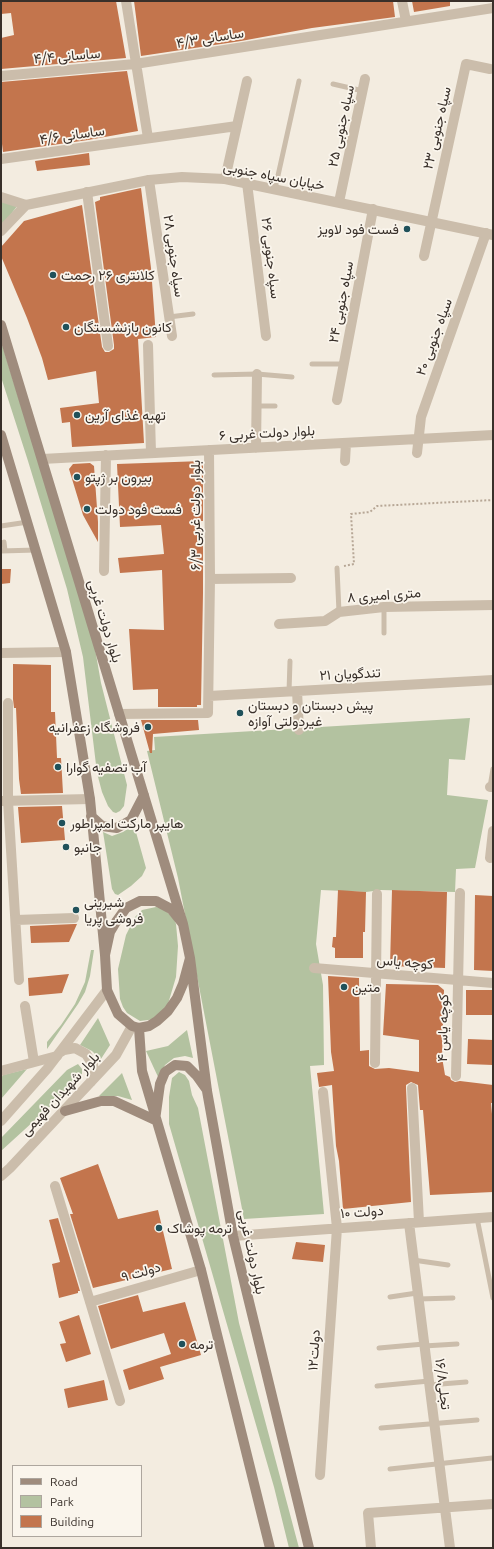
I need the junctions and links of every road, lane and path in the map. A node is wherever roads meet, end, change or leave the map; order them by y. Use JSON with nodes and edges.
{"nodes":[{"id":1,"x":126,"y":1,"type":"edge"},
{"id":2,"x":402,"y":1,"type":"edge"},
{"id":3,"x":493,"y":8,"type":"edge"},
{"id":4,"x":406,"y":21,"type":"junction"},
{"id":5,"x":135,"y":64,"type":"junction"},
{"id":6,"x":490,"y":69,"type":"dead end"},
{"id":7,"x":1,"y":76,"type":"edge"},
{"id":8,"x":365,"y":79,"type":"dead end"},
{"id":9,"x":247,"y":81,"type":"dead end"},
{"id":10,"x":299,"y":81,"type":"dead end"},
{"id":11,"x":333,"y":84,"type":"dead end"},
{"id":12,"x":363,"y":91,"type":"junction"},
{"id":13,"x":236,"y":126,"type":"junction"},
{"id":14,"x":148,"y":138,"type":"junction"},
{"id":15,"x":1,"y":159,"type":"edge"},
{"id":16,"x":225,"y":179,"type":"junction"},
{"id":17,"x":149,"y":180,"type":"junction"},
{"id":18,"x":247,"y":183,"type":"junction"},
{"id":19,"x":275,"y":189,"type":"junction"},
{"id":20,"x":87,"y":192,"type":"junction"},
{"id":21,"x":1,"y":197,"type":"edge"},
{"id":22,"x":339,"y":202,"type":"junction"},
{"id":23,"x":26,"y":204,"type":"junction"},
{"id":24,"x":373,"y":210,"type":"junction"},
{"id":25,"x":431,"y":221,"type":"junction"},
{"id":26,"x":1,"y":231,"type":"edge"},
{"id":27,"x":490,"y":234,"type":"edge"},
{"id":28,"x":424,"y":256,"type":"dead end"},
{"id":29,"x":193,"y":314,"type":"dead end"},
{"id":30,"x":169,"y":317,"type":"junction"},
{"id":31,"x":1,"y":325,"type":"edge"},
{"id":32,"x":172,"y":336,"type":"dead end"},
{"id":33,"x":266,"y":336,"type":"dead end"},
{"id":34,"x":148,"y":345,"type":"dead end"},
{"id":35,"x":108,"y":346,"type":"dead end"},
{"id":36,"x":312,"y":364,"type":"dead end"},
{"id":37,"x":344,"y":364,"type":"junction"},
{"id":38,"x":257,"y":374,"type":"junction"},
{"id":39,"x":214,"y":375,"type":"dead end"},
{"id":40,"x":292,"y":377,"type":"dead end"},
{"id":41,"x":337,"y":400,"type":"dead end"},
{"id":42,"x":257,"y":406,"type":"junction"},
{"id":43,"x":275,"y":406,"type":"dead end"},
{"id":44,"x":1,"y":435,"type":"edge"},
{"id":45,"x":493,"y":435,"type":"edge"},
{"id":46,"x":418,"y":439,"type":"junction"},
{"id":47,"x":346,"y":443,"type":"junction"},
{"id":48,"x":256,"y":448,"type":"junction"},
{"id":49,"x":209,"y":450,"type":"junction"},
{"id":50,"x":151,"y":453,"type":"junction"},
{"id":51,"x":417,"y":453,"type":"dead end"},
{"id":52,"x":106,"y":455,"type":"junction"},
{"id":53,"x":42,"y":459,"type":"junction"},
{"id":54,"x":345,"y":461,"type":"dead end"},
{"id":55,"x":493,"y":500,"type":"edge"},
{"id":56,"x":28,"y":522,"type":"junction"},
{"id":57,"x":2,"y":527,"type":"edge"},
{"id":58,"x":4,"y":542,"type":"dead end"},
{"id":59,"x":36,"y":550,"type":"junction"},
{"id":60,"x":3,"y":551,"type":"edge"},
{"id":61,"x":337,"y":568,"type":"joint"},
{"id":62,"x":104,"y":571,"type":"dead end"},
{"id":63,"x":291,"y":578,"type":"dead end"},
{"id":64,"x":210,"y":579,"type":"junction"},
{"id":65,"x":493,"y":605,"type":"edge"},
{"id":66,"x":384,"y":607,"type":"junction"},
{"id":67,"x":338,"y":612,"type":"junction"},
{"id":68,"x":279,"y":624,"type":"dead end"},
{"id":69,"x":384,"y":633,"type":"dead end"},
{"id":70,"x":66,"y":652,"type":"junction"},
{"id":71,"x":1,"y":654,"type":"edge"},
{"id":72,"x":290,"y":661,"type":"dead end"},
{"id":73,"x":493,"y":680,"type":"edge"},
{"id":74,"x":293,"y":691,"type":"junction"},
{"id":75,"x":209,"y":696,"type":"junction"},
{"id":76,"x":8,"y":703,"type":"dead end"},
{"id":77,"x":119,"y":714,"type":"junction"},
{"id":78,"x":300,"y":730,"type":"dead end"},
{"id":79,"x":493,"y":769,"type":"edge"},
{"id":80,"x":492,"y":787,"type":"edge"},
{"id":81,"x":144,"y":795,"type":"junction"},
{"id":82,"x":90,"y":799,"type":"junction"},
{"id":83,"x":5,"y":801,"type":"edge"},
{"id":84,"x":91,"y":816,"type":"junction"},
{"id":85,"x":493,"y":831,"type":"edge"},
{"id":86,"x":490,"y":858,"type":"dead end"},
{"id":87,"x":460,"y":893,"type":"dead end"},
{"id":88,"x":377,"y":894,"type":"dead end"},
{"id":89,"x":74,"y":918,"type":"dead end"},
{"id":90,"x":16,"y":920,"type":"junction"},
{"id":91,"x":183,"y":924,"type":"junction"},
{"id":92,"x":104,"y":955,"type":"junction"},
{"id":93,"x":190,"y":958,"type":"junction"},
{"id":94,"x":314,"y":968,"type":"dead end"},
{"id":95,"x":375,"y":973,"type":"junction"},
{"id":96,"x":19,"y":980,"type":"dead end"},
{"id":97,"x":458,"y":980,"type":"junction"},
{"id":98,"x":493,"y":983,"type":"edge"},
{"id":99,"x":107,"y":990,"type":"junction"},
{"id":100,"x":24,"y":1006,"type":"dead end"},
{"id":101,"x":135,"y":1027,"type":"junction"},
{"id":102,"x":58,"y":1055,"type":"junction"},
{"id":103,"x":34,"y":1062,"type":"junction"},
{"id":104,"x":375,"y":1063,"type":"dead end"},
{"id":105,"x":1,"y":1070,"type":"edge"},
{"id":106,"x":456,"y":1076,"type":"dead end"},
{"id":107,"x":90,"y":1084,"type":"junction"},
{"id":108,"x":412,"y":1088,"type":"dead end"},
{"id":109,"x":207,"y":1091,"type":"junction"},
{"id":110,"x":323,"y":1092,"type":"dead end"},
{"id":111,"x":65,"y":1111,"type":"junction"},
{"id":112,"x":155,"y":1120,"type":"junction"},
{"id":113,"x":1,"y":1121,"type":"edge"},
{"id":114,"x":1,"y":1176,"type":"edge"},
{"id":115,"x":55,"y":1186,"type":"dead end"},
{"id":116,"x":493,"y":1217,"type":"edge"},
{"id":117,"x":477,"y":1218,"type":"junction"},
{"id":118,"x":419,"y":1222,"type":"junction"},
{"id":119,"x":408,"y":1223,"type":"junction"},
{"id":120,"x":336,"y":1228,"type":"junction"},
{"id":121,"x":233,"y":1236,"type":"junction"},
{"id":122,"x":413,"y":1260,"type":"junction"},
{"id":123,"x":448,"y":1265,"type":"dead end"},
{"id":124,"x":201,"y":1270,"type":"junction"},
{"id":125,"x":418,"y":1296,"type":"junction"},
{"id":126,"x":390,"y":1297,"type":"dead end"},
{"id":127,"x":453,"y":1298,"type":"dead end"},
{"id":128,"x":493,"y":1298,"type":"edge"},
{"id":129,"x":90,"y":1302,"type":"junction"},
{"id":130,"x":457,"y":1344,"type":"dead end"},
{"id":131,"x":424,"y":1345,"type":"junction"},
{"id":132,"x":379,"y":1348,"type":"dead end"},
{"id":133,"x":466,"y":1382,"type":"dead end"},
{"id":134,"x":429,"y":1383,"type":"junction"},
{"id":135,"x":377,"y":1386,"type":"dead end"},
{"id":136,"x":120,"y":1401,"type":"dead end"},
{"id":137,"x":477,"y":1420,"type":"dead end"},
{"id":138,"x":434,"y":1424,"type":"junction"},
{"id":139,"x":381,"y":1428,"type":"dead end"},
{"id":140,"x":492,"y":1458,"type":"edge"},
{"id":141,"x":439,"y":1464,"type":"junction"},
{"id":142,"x":390,"y":1469,"type":"dead end"},
{"id":143,"x":320,"y":1475,"type":"dead end"},
{"id":144,"x":493,"y":1504,"type":"edge"},
{"id":145,"x":444,"y":1507,"type":"junction"},
{"id":146,"x":270,"y":1548,"type":"edge"},
{"id":147,"x":309,"y":1548,"type":"edge"},
{"id":148,"x":371,"y":1548,"type":"edge"},
{"id":149,"x":450,"y":1548,"type":"edge"}],
"edges":[{"from":1,"to":5,"type":"street"},
{"from":2,"to":4,"type":"street"},
{"from":3,"to":4,"type":"street","name":"۴/۳ ساسانی"},
{"from":4,"to":5,"type":"street","name":"۴/۳ ساسانی"},
{"from":5,"to":7,"type":"street","name":"۴/۴ ساسانی"},
{"from":5,"to":14,"type":"street"},
{"from":6,"to":25,"type":"street","name":"۲۳ سپاه جنوبی"},
{"from":8,"to":12,"type":"street","name":"۲۵ سپاه جنوبی"},
{"from":9,"to":13,"type":"street"},
{"from":10,"to":19,"type":"lane"},
{"from":11,"to":12,"type":"lane"},
{"from":12,"to":22,"type":"street","name":"۲۵ سپاه جنوبی"},
{"from":13,"to":14,"type":"street","name":"۴/۶ ساسانی"},
{"from":13,"to":16,"type":"street"},
{"from":14,"to":15,"type":"street","name":"۴/۶ ساسانی"},
{"from":16,"to":17,"type":"street","name":"خیابان سپاه جنوبی"},
{"from":16,"to":18,"type":"street","name":"خیابان سپاه جنوبی"},
{"from":17,"to":20,"type":"street","name":"خیابان سپاه جنوبی"},
{"from":17,"to":30,"type":"street","name":"۲۸ سپاه جنوبی"},
{"from":18,"to":19,"type":"street","name":"خیابان سپاه جنوبی"},
{"from":18,"to":33,"type":"street","name":"۲۶ سپاه جنوبی"},
{"from":19,"to":22,"type":"street","name":"خیابان سپاه جنوبی"},
{"from":20,"to":23,"type":"street","name":"خیابان سپاه جنوبی"},
{"from":20,"to":35,"type":"street"},
{"from":21,"to":23,"type":"street"},
{"from":22,"to":24,"type":"street","name":"خیابان سپاه جنوبی"},
{"from":23,"to":26,"type":"street"},
{"from":24,"to":25,"type":"street","name":"خیابان سپاه جنوبی"},
{"from":24,"to":37,"type":"street","name":"۲۴ سپاه جنوبی"},
{"from":25,"to":27,"type":"street","name":"خیابان سپاه جنوبی"},
{"from":25,"to":28,"type":"street"},
{"from":27,"to":46,"type":"street","name":"۲۰ سپاه جنوبی"},
{"from":29,"to":30,"type":"lane"},
{"from":30,"to":32,"type":"street","name":"۲۸ سپاه جنوبی"},
{"from":31,"to":53,"type":"main road","name":"بلوار دولت غربی"},
{"from":34,"to":50,"type":"street"},
{"from":36,"to":37,"type":"lane"},
{"from":37,"to":41,"type":"street","name":"۲۴ سپاه جنوبی"},
{"from":38,"to":39,"type":"lane"},
{"from":38,"to":40,"type":"lane"},
{"from":38,"to":42,"type":"street"},
{"from":42,"to":43,"type":"lane"},
{"from":42,"to":48,"type":"street"},
{"from":44,"to":56,"type":"main road"},
{"from":45,"to":46,"type":"street","name":"بلوار دولت غربی ۶"},
{"from":46,"to":47,"type":"street","name":"بلوار دولت غربی ۶"},
{"from":46,"to":51,"type":"street","name":"۲۰ سپاه جنوبی"},
{"from":47,"to":48,"type":"street","name":"بلوار دولت غربی ۶"},
{"from":47,"to":54,"type":"street"},
{"from":48,"to":49,"type":"street","name":"بلوار دولت غربی ۶"},
{"from":49,"to":50,"type":"street","name":"بلوار دولت غربی ۶"},
{"from":49,"to":64,"type":"street","name":"بلوار دولت غربی ۶/۳"},
{"from":50,"to":52,"type":"street","name":"بلوار دولت غربی ۶"},
{"from":52,"to":53,"type":"street","name":"بلوار دولت غربی ۶"},
{"from":52,"to":62,"type":"street"},
{"from":53,"to":77,"type":"main road","name":"بلوار دولت غربی"},
{"from":55,"to":61,"type":"path"},
{"from":56,"to":57,"type":"lane"},
{"from":56,"to":59,"type":"main road"},
{"from":58,"to":60,"type":"lane"},
{"from":59,"to":60,"type":"lane"},
{"from":59,"to":70,"type":"main road"},
{"from":61,"to":67,"type":"lane"},
{"from":63,"to":64,"type":"street"},
{"from":64,"to":75,"type":"street","name":"بلوار دولت غربی ۶/۳"},
{"from":65,"to":66,"type":"street","name":"۸ متری امیری"},
{"from":66,"to":67,"type":"street","name":"۸ متری امیری"},
{"from":66,"to":69,"type":"lane"},
{"from":67,"to":68,"type":"street","name":"۸ متری امیری"},
{"from":70,"to":71,"type":"street"},
{"from":70,"to":82,"type":"main road"},
{"from":72,"to":74,"type":"lane"},
{"from":73,"to":74,"type":"street","name":"۲۱ تندگویان"},
{"from":74,"to":75,"type":"street","name":"۲۱ تندگویان"},
{"from":74,"to":78,"type":"street"},
{"from":75,"to":77,"type":"street","name":"بلوار دولت غربی ۶/۳"},
{"from":76,"to":83,"type":"street"},
{"from":77,"to":81,"type":"main road","name":"بلوار دولت غربی"},
{"from":79,"to":80,"type":"lane"},
{"from":81,"to":84,"type":"main road"},
{"from":81,"to":91,"type":"main road","name":"بلوار دولت غربی"},
{"from":82,"to":83,"type":"street"},
{"from":82,"to":84,"type":"main road"},
{"from":83,"to":90,"type":"street"},
{"from":84,"to":92,"type":"main road"},
{"from":85,"to":86,"type":"street"},
{"from":87,"to":97,"type":"street","name":"کوچه یاس ۴"},
{"from":88,"to":95,"type":"street"},
{"from":89,"to":90,"type":"street"},
{"from":90,"to":96,"type":"street"},
{"from":91,"to":92,"type":"main road"},
{"from":91,"to":93,"type":"main road"},
{"from":92,"to":99,"type":"main road"},
{"from":93,"to":101,"type":"main road"},
{"from":93,"to":109,"type":"main road","name":"بلوار دولت غربی"},
{"from":94,"to":95,"type":"street","name":"کوچه یاس"},
{"from":95,"to":97,"type":"street","name":"کوچه یاس"},
{"from":95,"to":104,"type":"street"},
{"from":97,"to":98,"type":"street","name":"کوچه یاس"},
{"from":97,"to":106,"type":"street","name":"کوچه یاس ۴"},
{"from":99,"to":101,"type":"main road"},
{"from":99,"to":102,"type":"street","name":"بلوار شهیدان فهیمی"},
{"from":100,"to":103,"type":"street"},
{"from":101,"to":107,"type":"street","name":"بلوار شهیدان فهیمی"},
{"from":101,"to":112,"type":"main road"},
{"from":102,"to":103,"type":"street"},
{"from":102,"to":107,"type":"street"},
{"from":102,"to":113,"type":"street","name":"بلوار شهیدان فهیمی"},
{"from":103,"to":105,"type":"street"},
{"from":107,"to":111,"type":"street","name":"بلوار شهیدان فهیمی"},
{"from":108,"to":118,"type":"street"},
{"from":109,"to":112,"type":"main road"},
{"from":109,"to":121,"type":"main road","name":"بلوار دولت غربی"},
{"from":110,"to":120,"type":"street","name":"۱۲دولت"},
{"from":111,"to":112,"type":"main road"},
{"from":111,"to":114,"type":"street","name":"بلوار شهیدان فهیمی"},
{"from":112,"to":124,"type":"main road"},
{"from":115,"to":129,"type":"street"},
{"from":116,"to":117,"type":"street","name":"۱۰ دولت"},
{"from":117,"to":118,"type":"street","name":"۱۰ دولت"},
{"from":117,"to":128,"type":"lane"},
{"from":118,"to":119,"type":"street","name":"۱۰ دولت"},
{"from":119,"to":120,"type":"street","name":"۱۰ دولت"},
{"from":119,"to":122,"type":"street","name":"تجلی۱۶/۸"},
{"from":120,"to":121,"type":"street","name":"۱۰ دولت"},
{"from":120,"to":143,"type":"street","name":"۱۲دولت"},
{"from":121,"to":147,"type":"main road","name":"بلوار دولت غربی"},
{"from":122,"to":123,"type":"lane"},
{"from":122,"to":125,"type":"street","name":"تجلی۱۶/۸"},
{"from":124,"to":129,"type":"street","name":"۹ دولت"},
{"from":124,"to":146,"type":"main road"},
{"from":125,"to":126,"type":"lane"},
{"from":125,"to":127,"type":"lane"},
{"from":125,"to":131,"type":"street","name":"تجلی۱۶/۸"},
{"from":129,"to":136,"type":"street"},
{"from":130,"to":131,"type":"lane"},
{"from":131,"to":132,"type":"lane"},
{"from":131,"to":134,"type":"street","name":"تجلی۱۶/۸"},
{"from":133,"to":134,"type":"lane"},
{"from":134,"to":135,"type":"lane"},
{"from":134,"to":138,"type":"street","name":"تجلی۱۶/۸"},
{"from":137,"to":138,"type":"lane"},
{"from":138,"to":139,"type":"lane"},
{"from":138,"to":141,"type":"street","name":"تجلی۱۶/۸"},
{"from":140,"to":141,"type":"lane"},
{"from":141,"to":142,"type":"lane"},
{"from":141,"to":145,"type":"street","name":"تجلی۱۶/۸"},
{"from":144,"to":145,"type":"street"},
{"from":145,"to":148,"type":"street"},
{"from":145,"to":149,"type":"street","name":"تجلی۱۶/۸"}]}
